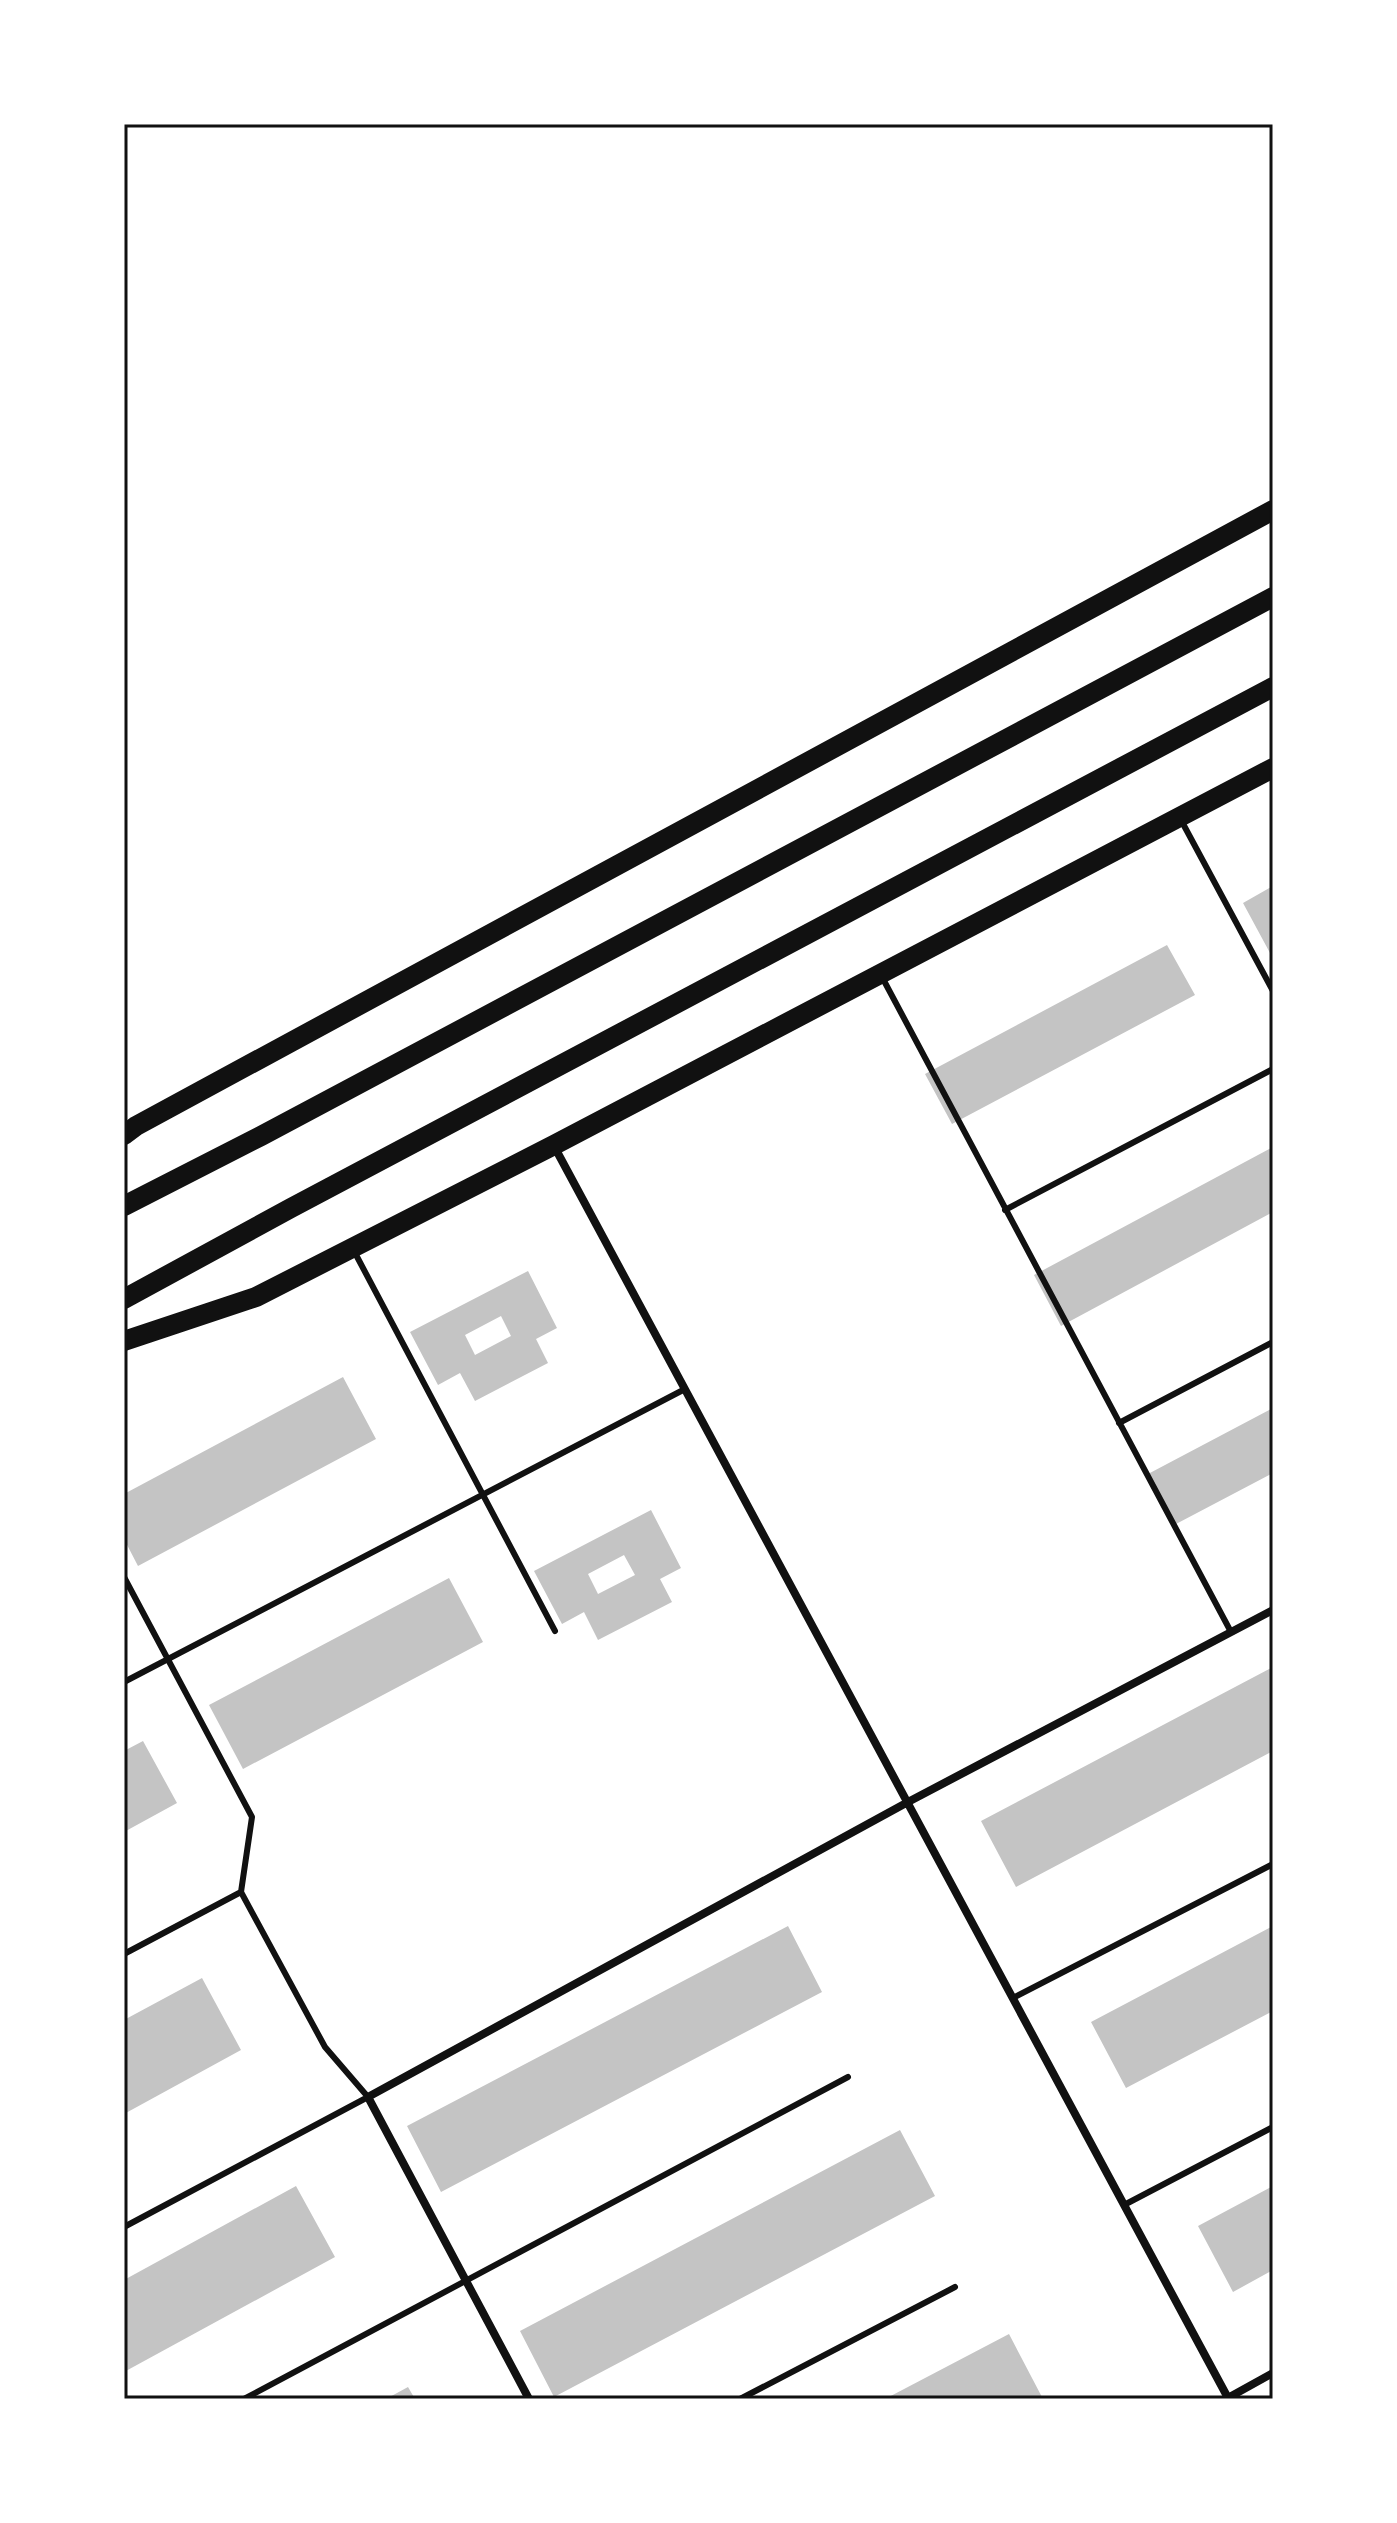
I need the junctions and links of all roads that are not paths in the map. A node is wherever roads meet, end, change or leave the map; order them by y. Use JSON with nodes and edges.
{"nodes":[{"id":1,"x":1273,"y":510,"type":"edge"},
{"id":2,"x":1273,"y":597,"type":"edge"},
{"id":3,"x":1273,"y":687,"type":"edge"},
{"id":4,"x":1273,"y":768,"type":"edge"},
{"id":5,"x":1180,"y":817,"type":"junction"},
{"id":6,"x":880,"y":974,"type":"junction"},
{"id":7,"x":1273,"y":991,"type":"edge"},
{"id":8,"x":1273,"y":1069,"type":"edge"},
{"id":9,"x":124,"y":1135,"type":"edge"},
{"id":10,"x":554,"y":1145,"type":"junction"},
{"id":11,"x":124,"y":1206,"type":"edge"},
{"id":12,"x":1005,"y":1210,"type":"junction"},
{"id":13,"x":352,"y":1248,"type":"junction"},
{"id":14,"x":124,"y":1299,"type":"edge"},
{"id":15,"x":124,"y":1341,"type":"edge"},
{"id":16,"x":1273,"y":1342,"type":"edge"},
{"id":17,"x":685,"y":1389,"type":"junction"},
{"id":18,"x":1119,"y":1423,"type":"junction"},
{"id":19,"x":482,"y":1494,"type":"junction"},
{"id":20,"x":124,"y":1577,"type":"edge"},
{"id":21,"x":1273,"y":1610,"type":"edge"},
{"id":22,"x":555,"y":1631,"type":"dead end"},
{"id":23,"x":1231,"y":1632,"type":"junction"},
{"id":24,"x":168,"y":1659,"type":"junction"},
{"id":25,"x":124,"y":1682,"type":"edge"},
{"id":26,"x":908,"y":1802,"type":"junction"},
{"id":27,"x":1273,"y":1864,"type":"edge"},
{"id":28,"x":241,"y":1892,"type":"junction"},
{"id":29,"x":124,"y":1954,"type":"edge"},
{"id":30,"x":1013,"y":1998,"type":"junction"},
{"id":31,"x":848,"y":2077,"type":"dead end"},
{"id":32,"x":368,"y":2097,"type":"junction"},
{"id":33,"x":1273,"y":2127,"type":"edge"},
{"id":34,"x":1124,"y":2205,"type":"junction"},
{"id":35,"x":124,"y":2227,"type":"edge"},
{"id":36,"x":466,"y":2281,"type":"junction"},
{"id":37,"x":955,"y":2287,"type":"dead end"},
{"id":38,"x":1273,"y":2373,"type":"edge"},
{"id":39,"x":1227,"y":2398,"type":"edge"},
{"id":40,"x":244,"y":2399,"type":"edge"},
{"id":41,"x":529,"y":2399,"type":"edge"},
{"id":42,"x":740,"y":2399,"type":"edge"}],
"edges":[{"from":1,"to":9,"type":"main road"},
{"from":2,"to":11,"type":"main road"},
{"from":3,"to":14,"type":"main road"},
{"from":4,"to":5,"type":"main road"},
{"from":5,"to":6,"type":"main road"},
{"from":5,"to":7,"type":"lane"},
{"from":6,"to":10,"type":"main road"},
{"from":6,"to":12,"type":"lane"},
{"from":8,"to":12,"type":"lane"},
{"from":10,"to":13,"type":"main road"},
{"from":10,"to":17,"type":"street"},
{"from":12,"to":18,"type":"lane"},
{"from":13,"to":15,"type":"main road"},
{"from":13,"to":19,"type":"lane"},
{"from":16,"to":18,"type":"lane"},
{"from":17,"to":19,"type":"lane"},
{"from":17,"to":26,"type":"street"},
{"from":18,"to":23,"type":"lane"},
{"from":19,"to":22,"type":"lane"},
{"from":19,"to":24,"type":"lane"},
{"from":20,"to":24,"type":"lane"},
{"from":21,"to":23,"type":"street"},
{"from":23,"to":26,"type":"street"},
{"from":24,"to":25,"type":"lane"},
{"from":24,"to":28,"type":"lane"},
{"from":26,"to":30,"type":"street"},
{"from":26,"to":32,"type":"street"},
{"from":27,"to":30,"type":"lane"},
{"from":28,"to":29,"type":"lane"},
{"from":28,"to":32,"type":"lane"},
{"from":30,"to":34,"type":"street"},
{"from":31,"to":36,"type":"lane"},
{"from":32,"to":35,"type":"lane"},
{"from":32,"to":36,"type":"street"},
{"from":33,"to":34,"type":"lane"},
{"from":34,"to":39,"type":"street"},
{"from":36,"to":40,"type":"lane"},
{"from":36,"to":41,"type":"street"},
{"from":37,"to":42,"type":"lane"},
{"from":38,"to":39,"type":"street"}]}
